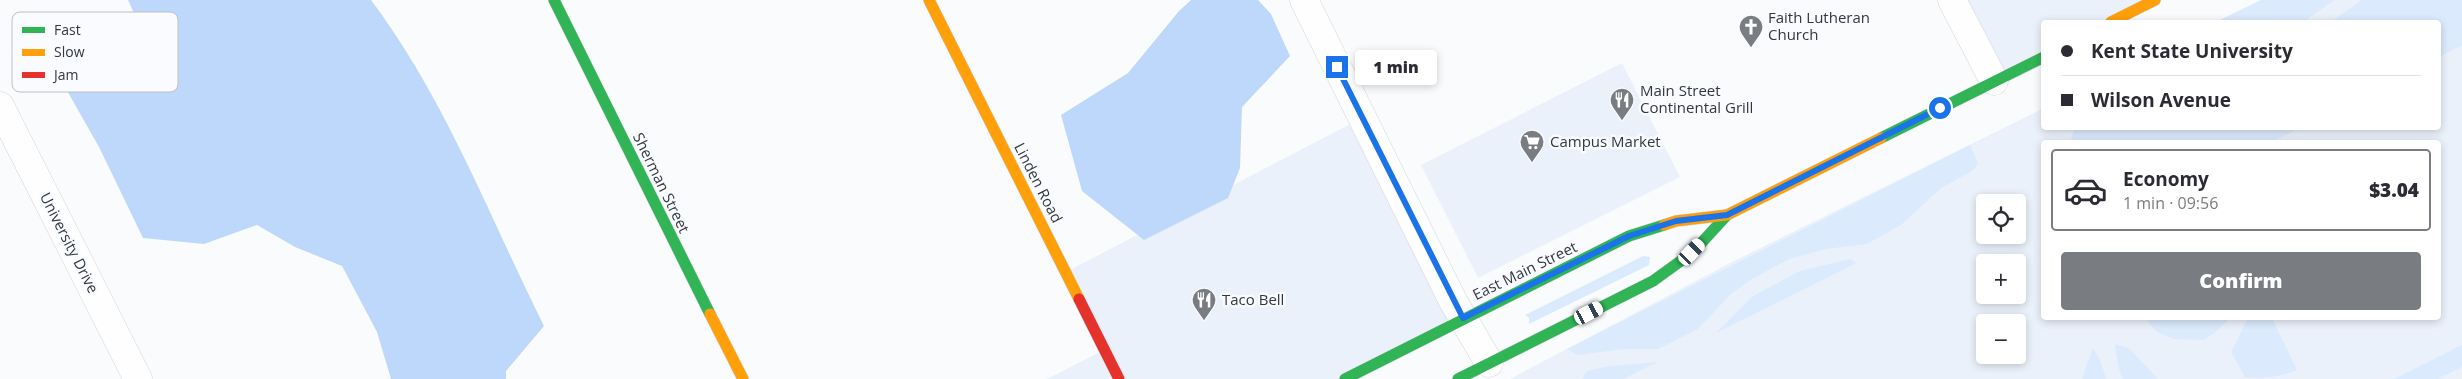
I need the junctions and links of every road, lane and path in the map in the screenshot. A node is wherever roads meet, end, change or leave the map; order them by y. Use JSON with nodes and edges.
{"nodes":[{"id":1,"x":554,"y":0,"type":"edge"},
{"id":2,"x":929,"y":0,"type":"edge"},
{"id":3,"x":1304,"y":0,"type":"edge"},
{"id":4,"x":1952,"y":0,"type":"edge"},
{"id":5,"x":2155,"y":0,"type":"edge"},
{"id":6,"x":2116,"y":20,"type":"edge"},
{"id":7,"x":2041,"y":58,"type":"edge"},
{"id":8,"x":1994,"y":81,"type":"junction"},
{"id":9,"x":0,"y":106,"type":"edge"},
{"id":10,"x":1727,"y":215,"type":"junction"},
{"id":11,"x":1463,"y":318,"type":"junction"},
{"id":12,"x":1489,"y":363,"type":"junction"},
{"id":13,"x":138,"y":379,"type":"edge"},
{"id":14,"x":742,"y":379,"type":"edge"},
{"id":15,"x":1119,"y":379,"type":"edge"},
{"id":16,"x":1345,"y":379,"type":"edge"},
{"id":17,"x":1458,"y":379,"type":"edge"}],
"edges":[{"from":1,"to":14,"type":"main road","name":"Sherman Street"},
{"from":2,"to":15,"type":"main road","name":"Linden Road"},
{"from":3,"to":11,"type":"street"},
{"from":4,"to":8,"type":"street"},
{"from":5,"to":6,"type":"main road"},
{"from":7,"to":8,"type":"main road","name":"East Main Street"},
{"from":8,"to":10,"type":"main road","name":"East Main Street"},
{"from":9,"to":13,"type":"street","name":"University Drive"},
{"from":10,"to":11,"type":"main road","name":"East Main Street"},
{"from":10,"to":12,"type":"main road","name":"East Main Street"},
{"from":11,"to":12,"type":"street"},
{"from":11,"to":16,"type":"main road","name":"East Main Street"},
{"from":12,"to":17,"type":"main road","name":"East Main Street"}]}
